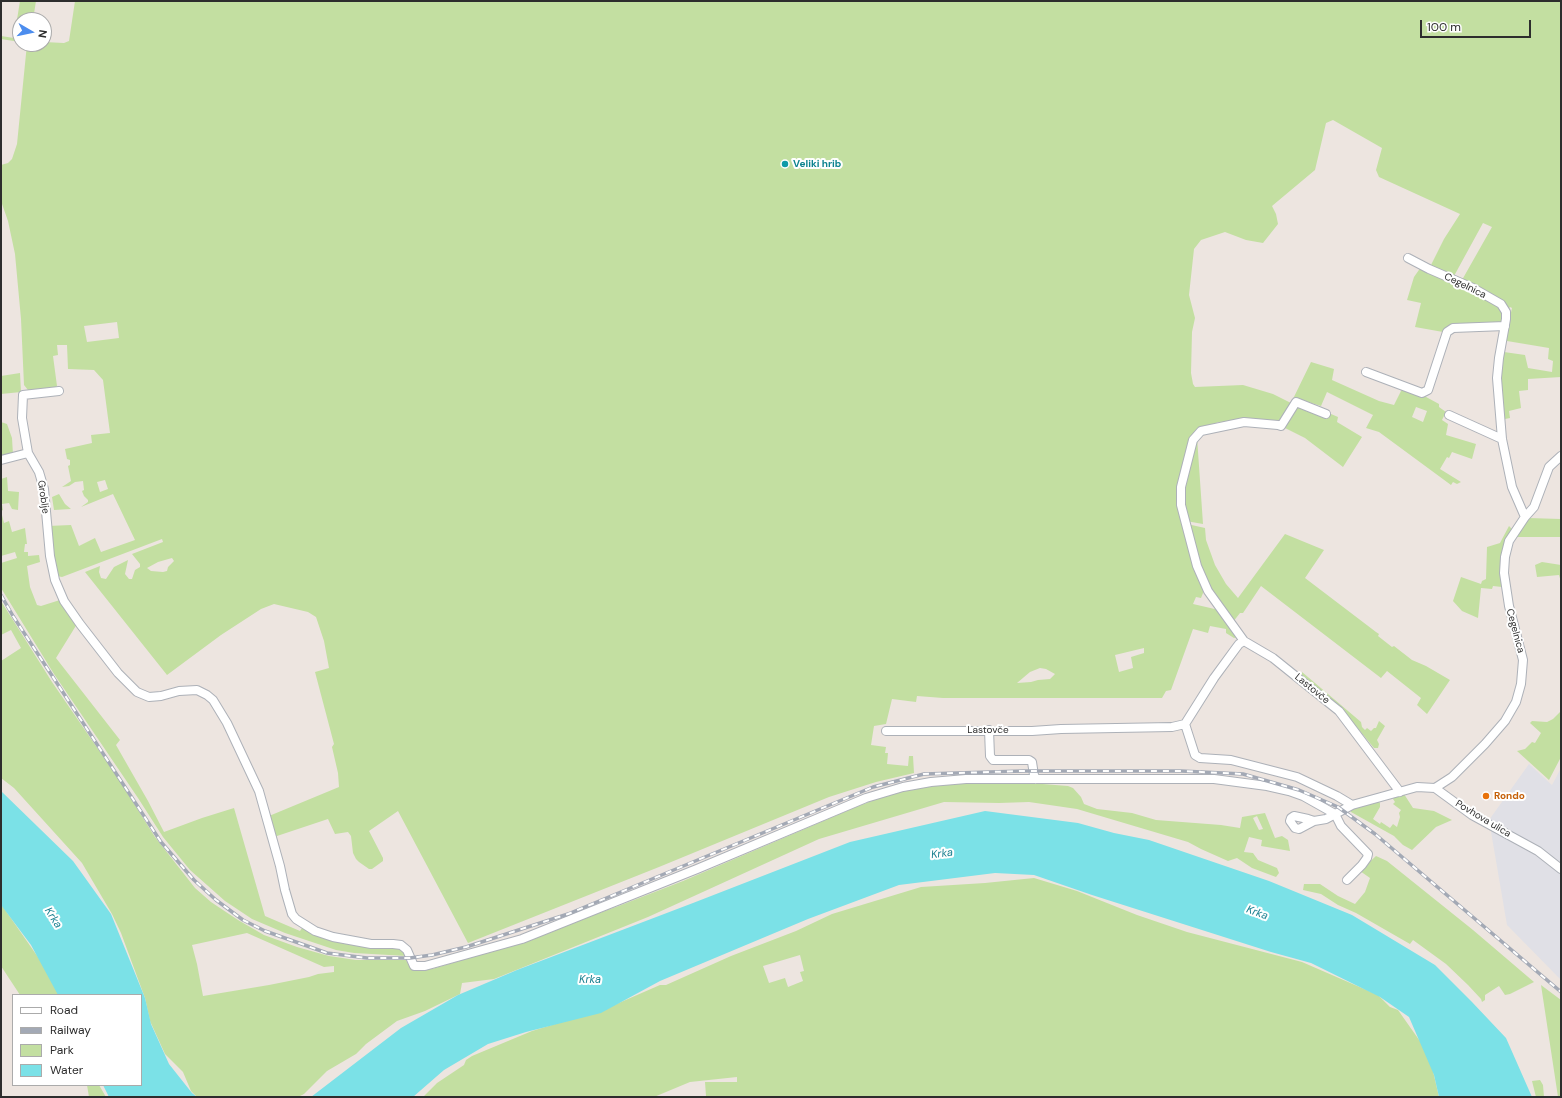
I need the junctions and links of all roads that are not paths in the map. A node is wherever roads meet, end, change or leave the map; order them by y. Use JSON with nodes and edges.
{"nodes":[{"id":1,"x":1408,"y":258,"type":"dead end"},
{"id":2,"x":1505,"y":326,"type":"junction"},
{"id":3,"x":1366,"y":372,"type":"dead end"},
{"id":4,"x":59,"y":391,"type":"dead end"},
{"id":5,"x":1326,"y":414,"type":"dead end"},
{"id":6,"x":1449,"y":414,"type":"dead end"},
{"id":7,"x":1502,"y":438,"type":"junction"},
{"id":8,"x":28,"y":453,"type":"junction"},
{"id":9,"x":1561,"y":456,"type":"edge"},
{"id":10,"x":1,"y":460,"type":"edge"},
{"id":11,"x":1525,"y":517,"type":"junction"},
{"id":12,"x":1244,"y":642,"type":"junction"},
{"id":13,"x":1185,"y":724,"type":"junction"},
{"id":14,"x":989,"y":730,"type":"junction"},
{"id":15,"x":886,"y":731,"type":"dead end"},
{"id":16,"x":1036,"y":779,"type":"junction"},
{"id":17,"x":1435,"y":788,"type":"junction"},
{"id":18,"x":1400,"y":792,"type":"junction"},
{"id":19,"x":1352,"y":805,"type":"junction"},
{"id":20,"x":1335,"y":814,"type":"junction"},
{"id":21,"x":1314,"y":821,"type":"dead end"},
{"id":22,"x":1561,"y":869,"type":"edge"},
{"id":23,"x":1347,"y":880,"type":"dead end"}],
"edges":[{"from":1,"to":2,"type":"street","name":"Cegelnica"},
{"from":2,"to":3,"type":"street"},
{"from":2,"to":7,"type":"street","name":"Cegelnica"},
{"from":4,"to":8,"type":"street","name":"Groblje"},
{"from":5,"to":12,"type":"street"},
{"from":6,"to":7,"type":"street"},
{"from":7,"to":11,"type":"street","name":"Cegelnica"},
{"from":8,"to":10,"type":"street"},
{"from":8,"to":16,"type":"street","name":"Groblje"},
{"from":9,"to":11,"type":"street","name":"Cegelnica"},
{"from":11,"to":17,"type":"street","name":"Cegelnica"},
{"from":12,"to":13,"type":"street"},
{"from":12,"to":18,"type":"street","name":"Lastovče"},
{"from":13,"to":14,"type":"street","name":"Lastovče"},
{"from":13,"to":19,"type":"street"},
{"from":14,"to":15,"type":"street","name":"Lastovče"},
{"from":14,"to":16,"type":"street"},
{"from":16,"to":20,"type":"street"},
{"from":17,"to":18,"type":"street"},
{"from":17,"to":22,"type":"street","name":"Povhova ulica"},
{"from":18,"to":19,"type":"street"},
{"from":19,"to":20,"type":"street"},
{"from":20,"to":21,"type":"street"},
{"from":20,"to":23,"type":"street"}]}
